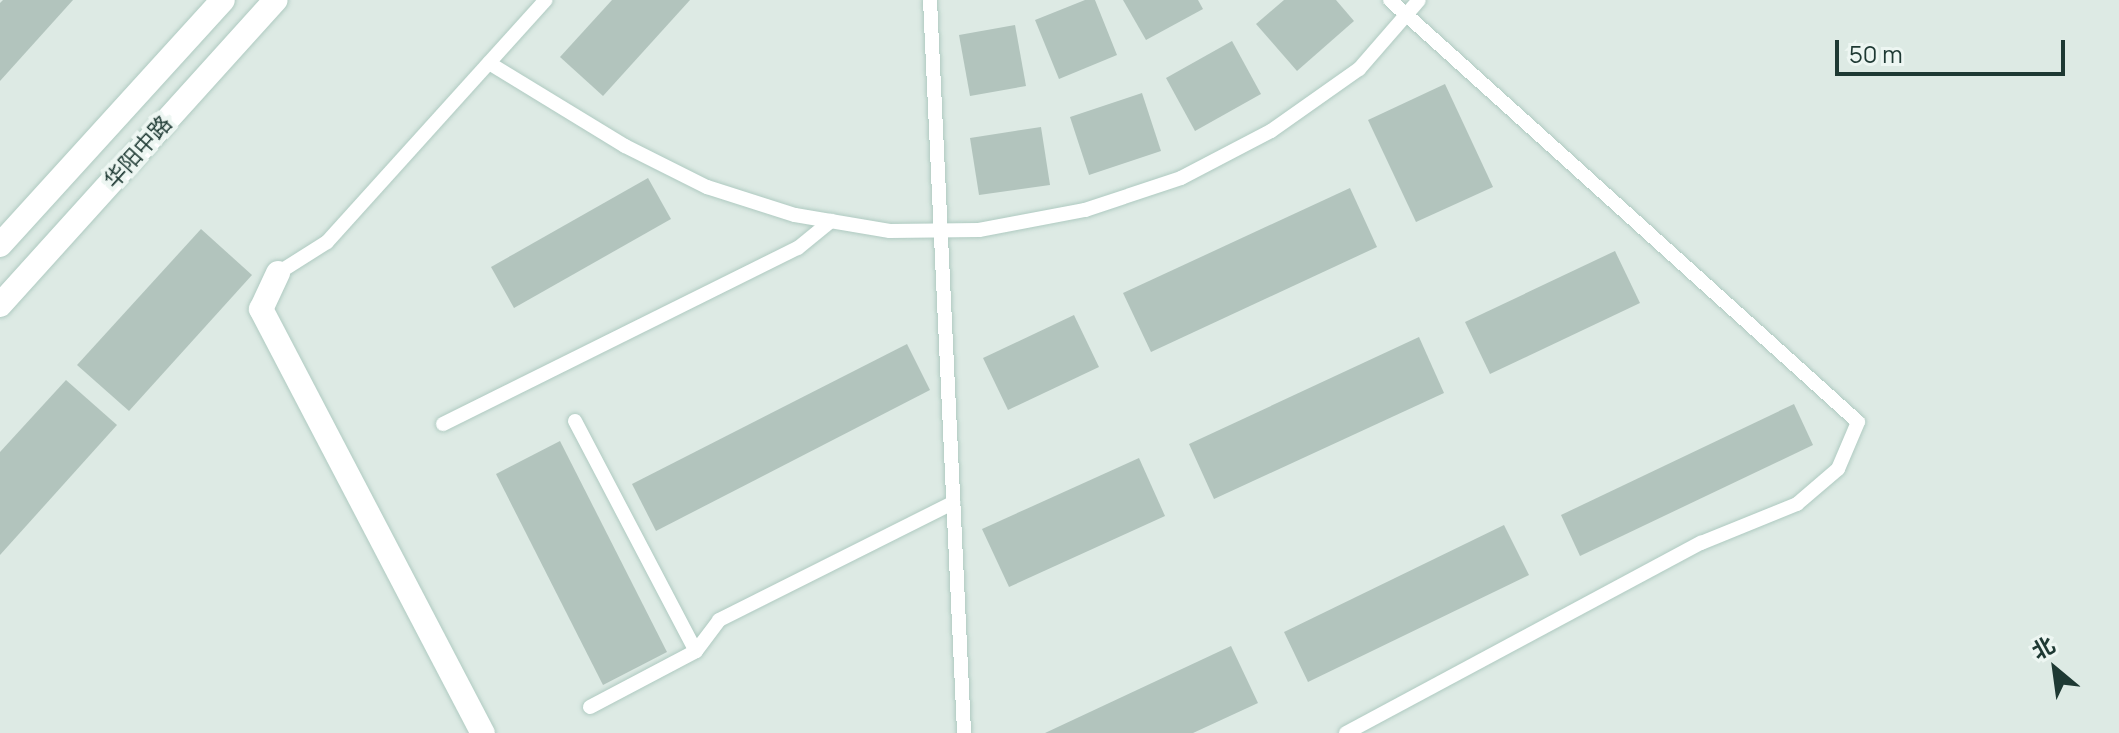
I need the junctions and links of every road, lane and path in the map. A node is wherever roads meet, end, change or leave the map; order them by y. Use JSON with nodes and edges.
{"nodes":[{"id":1,"x":223,"y":0,"type":"edge"},
{"id":2,"x":276,"y":0,"type":"edge"},
{"id":3,"x":546,"y":0,"type":"edge"},
{"id":4,"x":930,"y":0,"type":"edge"},
{"id":5,"x":1390,"y":0,"type":"edge"},
{"id":6,"x":1419,"y":0,"type":"edge"},
{"id":7,"x":1406,"y":15,"type":"junction"},
{"id":8,"x":489,"y":63,"type":"junction"},
{"id":9,"x":831,"y":221,"type":"junction"},
{"id":10,"x":941,"y":231,"type":"junction"},
{"id":11,"x":0,"y":245,"type":"edge"},
{"id":12,"x":278,"y":273,"type":"joint"},
{"id":13,"x":0,"y":305,"type":"edge"},
{"id":14,"x":575,"y":421,"type":"dead end"},
{"id":15,"x":443,"y":424,"type":"dead end"},
{"id":16,"x":953,"y":503,"type":"junction"},
{"id":17,"x":696,"y":651,"type":"junction"},
{"id":18,"x":590,"y":707,"type":"dead end"},
{"id":19,"x":483,"y":733,"type":"edge"},
{"id":20,"x":964,"y":733,"type":"edge"},
{"id":21,"x":1346,"y":733,"type":"edge"}],
"edges":[{"from":1,"to":11,"type":"main road","name":"华阳中路"},
{"from":2,"to":13,"type":"main road","name":"华阳中路"},
{"from":3,"to":8,"type":"lane"},
{"from":4,"to":10,"type":"lane"},
{"from":5,"to":7,"type":"lane"},
{"from":6,"to":7,"type":"lane"},
{"from":7,"to":10,"type":"lane"},
{"from":7,"to":21,"type":"lane"},
{"from":8,"to":9,"type":"lane"},
{"from":8,"to":12,"type":"lane"},
{"from":9,"to":10,"type":"lane"},
{"from":9,"to":15,"type":"lane"},
{"from":10,"to":16,"type":"lane"},
{"from":12,"to":19,"type":"main road"},
{"from":14,"to":17,"type":"lane"},
{"from":16,"to":17,"type":"lane"},
{"from":16,"to":20,"type":"lane"},
{"from":17,"to":18,"type":"lane"}]}
